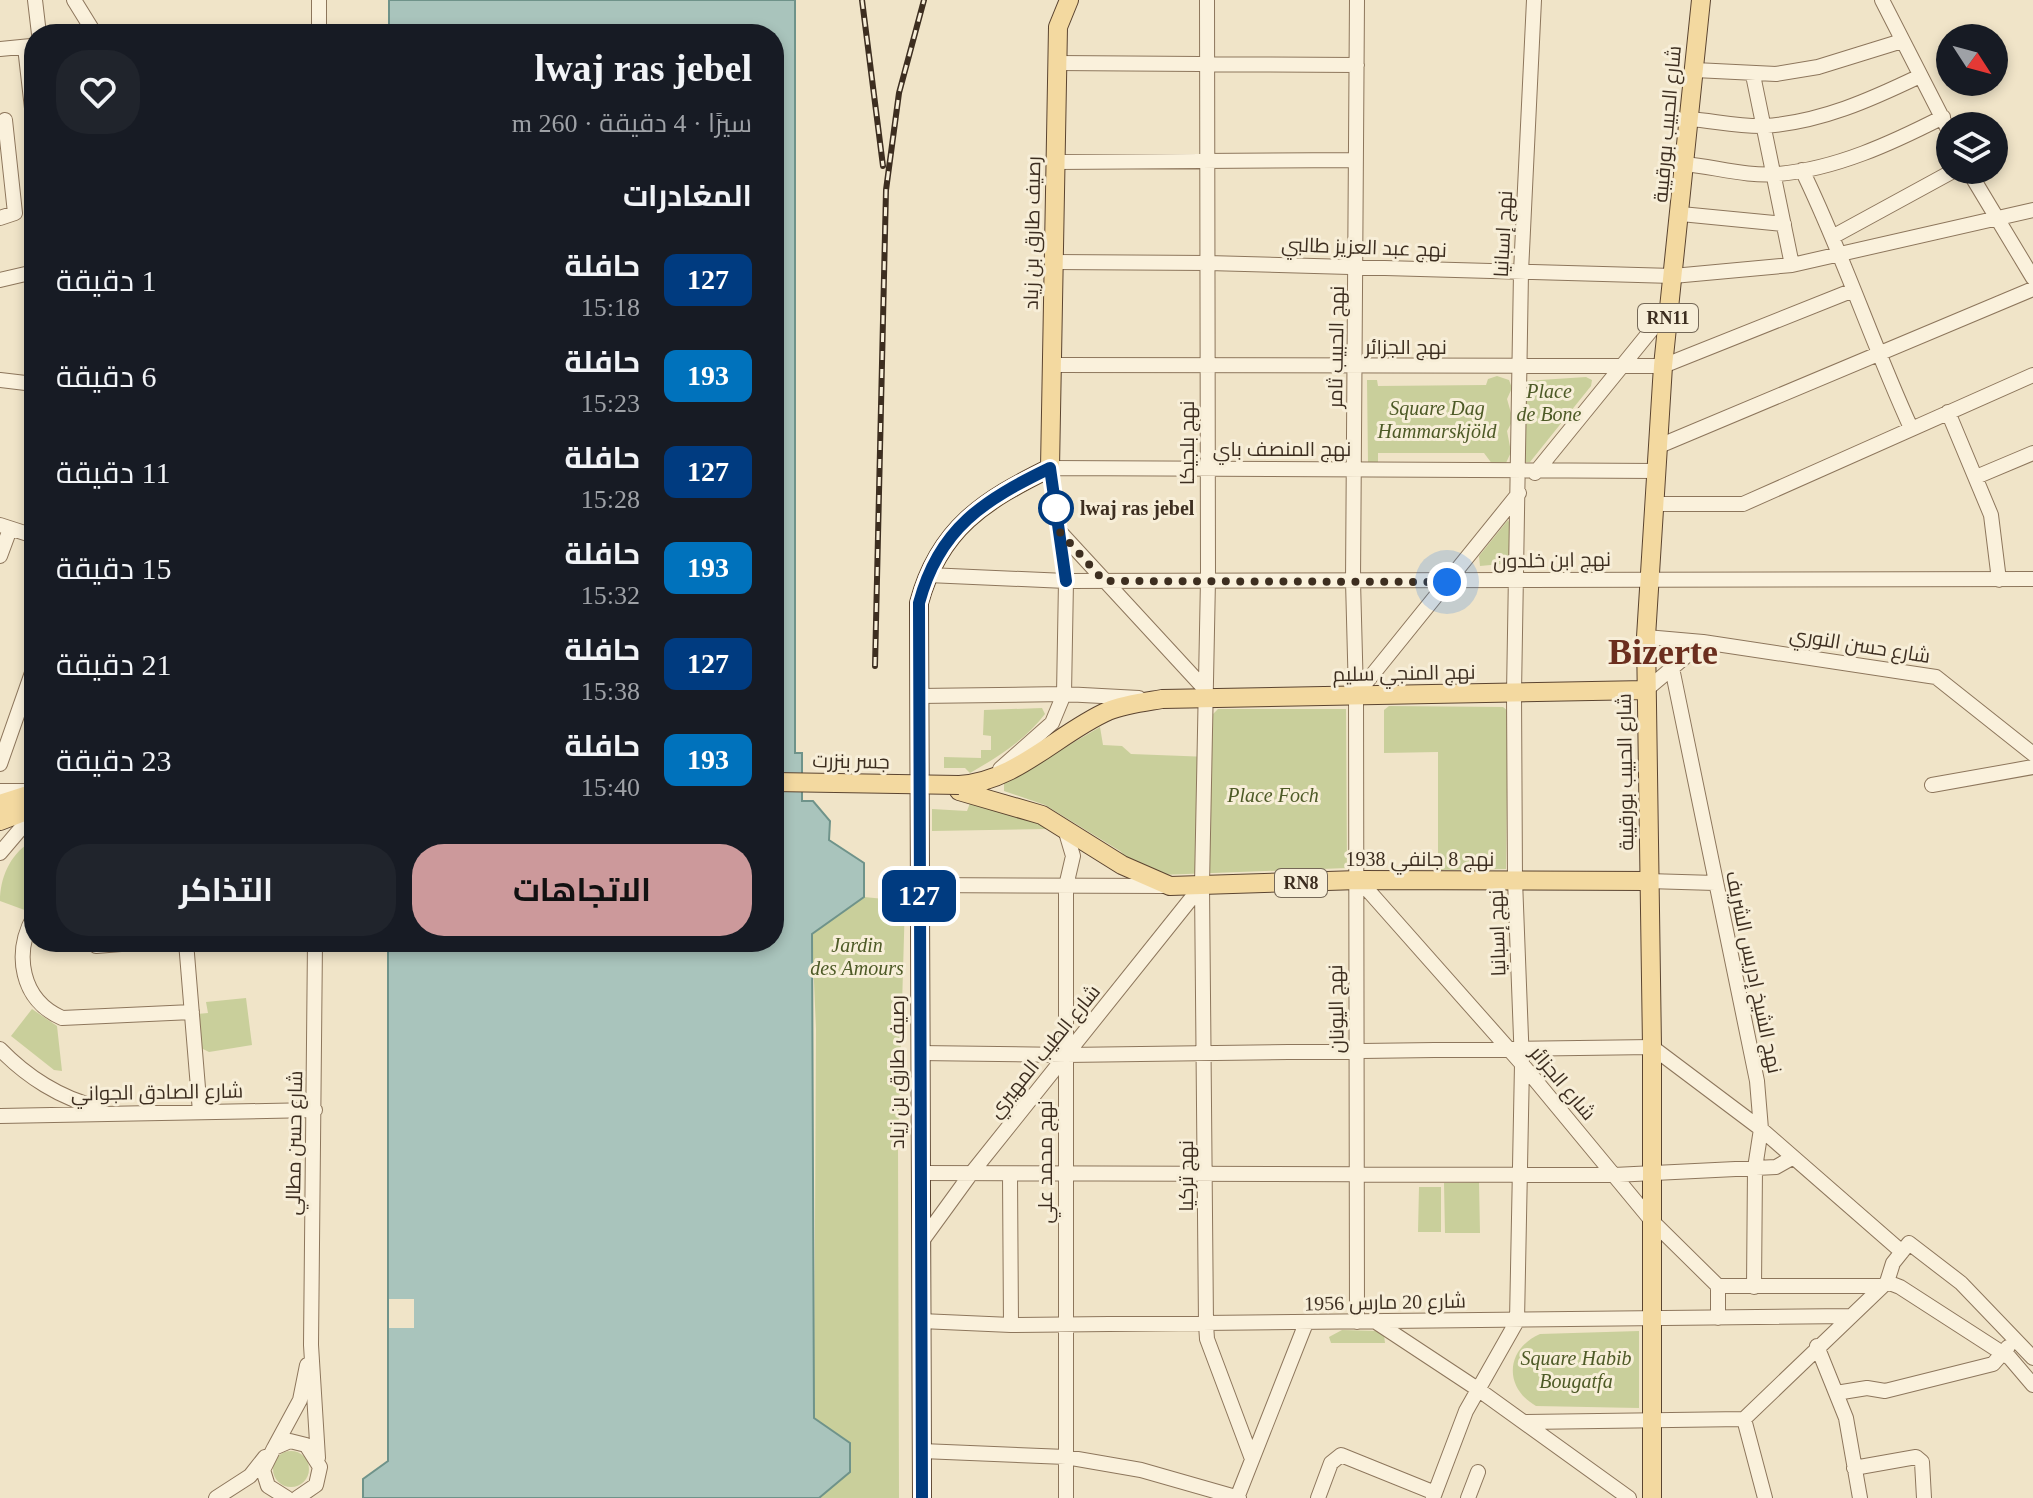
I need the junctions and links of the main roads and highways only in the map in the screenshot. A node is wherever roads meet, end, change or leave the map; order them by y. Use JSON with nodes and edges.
{"nodes":[{"id":1,"x":1069,"y":0,"type":"edge"},
{"id":2,"x":1701,"y":0,"type":"edge"},
{"id":3,"x":1646,"y":690,"type":"junction"},
{"id":4,"x":784,"y":782,"type":"edge"},
{"id":5,"x":971,"y":786,"type":"junction"},
{"id":6,"x":784,"y":788,"type":"edge"},
{"id":7,"x":24,"y":796,"type":"edge"},
{"id":8,"x":0,"y":804,"type":"edge"},
{"id":9,"x":24,"y":814,"type":"edge"},
{"id":10,"x":0,"y":821,"type":"edge"},
{"id":11,"x":1648,"y":881,"type":"junction"},
{"id":12,"x":922,"y":1498,"type":"edge"},
{"id":13,"x":1652,"y":1498,"type":"edge"}],
"edges":[{"from":1,"to":12,"type":"main road","name":"رصيف طارق بن زياد"},
{"from":2,"to":3,"type":"main road","name":"شارع الحبيب بورقيبة","number":"RN11"},
{"from":3,"to":5,"type":"main road","name":"نهج المنجي سليم","number":"RN8"},
{"from":3,"to":11,"type":"main road","name":"شارع الحبيب بورقيبة","number":"RN11"},
{"from":4,"to":5,"type":"main road","name":"جسر بنزرت","number":"RN8","bridge":true},
{"from":5,"to":6,"type":"main road","name":"جسر بنزرت","number":"RN8","bridge":true},
{"from":5,"to":11,"type":"main road","name":"نهج 8 جانفي 1938","number":"RN8"},
{"from":7,"to":8,"type":"main road"},
{"from":9,"to":10,"type":"main road"},
{"from":11,"to":13,"type":"main road","name":"شارع الحبيب بورقيبة","number":"RN11"}]}
